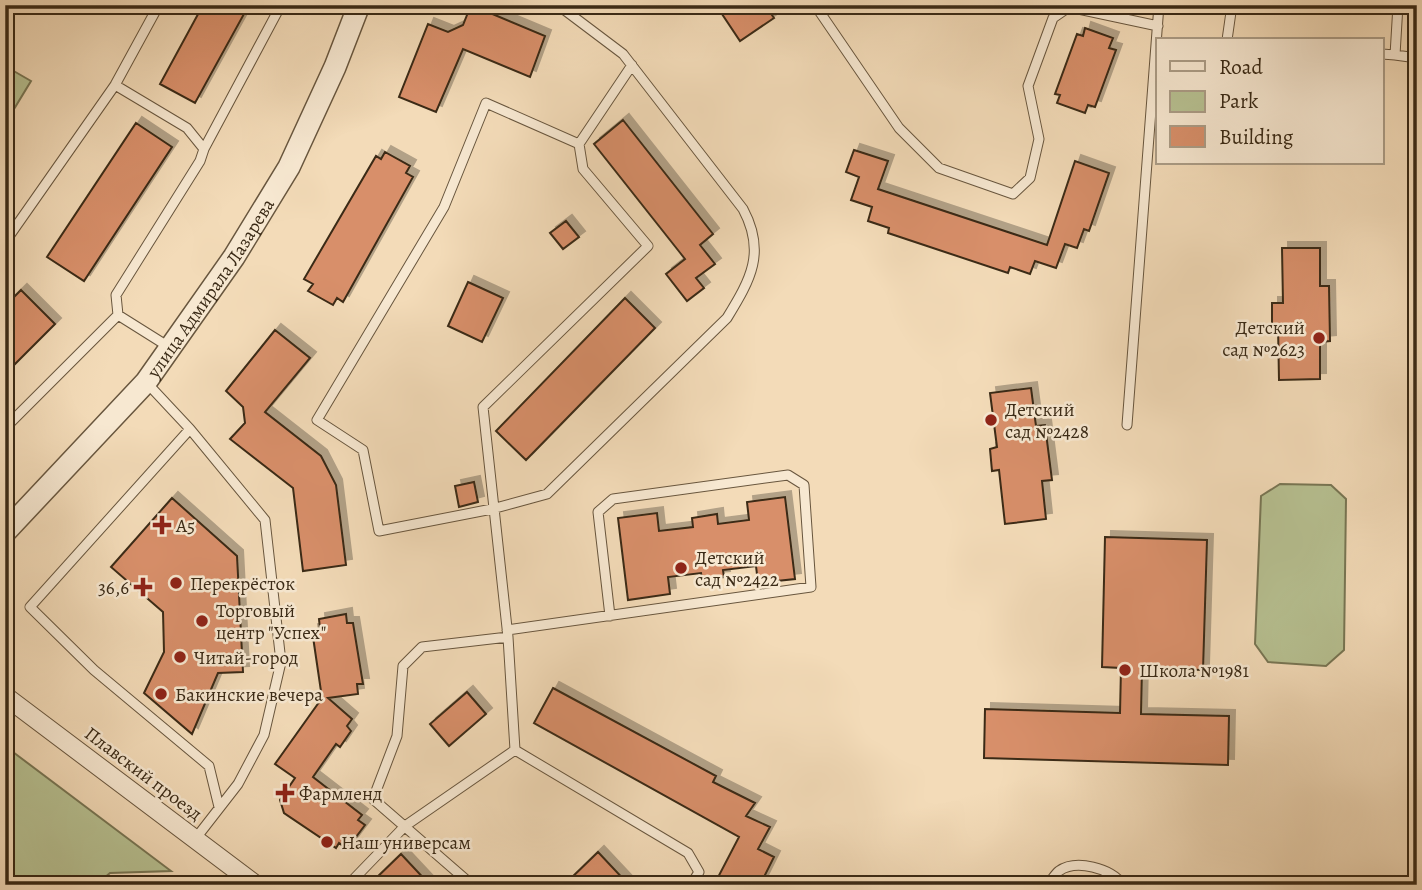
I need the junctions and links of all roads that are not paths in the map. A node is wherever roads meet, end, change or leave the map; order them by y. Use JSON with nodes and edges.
{"nodes":[{"id":1,"x":149,"y":5,"type":"edge"},
{"id":2,"x":281,"y":5,"type":"edge"},
{"id":3,"x":359,"y":5,"type":"edge"},
{"id":4,"x":558,"y":5,"type":"edge"},
{"id":5,"x":815,"y":5,"type":"edge"},
{"id":6,"x":1159,"y":5,"type":"edge"},
{"id":7,"x":1232,"y":5,"type":"edge"},
{"id":8,"x":1398,"y":5,"type":"edge"},
{"id":9,"x":1158,"y":26,"type":"junction"},
{"id":10,"x":1157,"y":38,"type":"edge"},
{"id":11,"x":1227,"y":38,"type":"edge"},
{"id":12,"x":1156,"y":52,"type":"edge"},
{"id":13,"x":1384,"y":54,"type":"edge"},
{"id":14,"x":1395,"y":55,"type":"junction"},
{"id":15,"x":1417,"y":58,"type":"edge"},
{"id":16,"x":632,"y":65,"type":"junction"},
{"id":17,"x":115,"y":85,"type":"junction"},
{"id":18,"x":579,"y":144,"type":"junction"},
{"id":19,"x":204,"y":149,"type":"junction"},
{"id":20,"x":5,"y":242,"type":"edge"},
{"id":21,"x":118,"y":315,"type":"junction"},
{"id":22,"x":170,"y":347,"type":"junction"},
{"id":23,"x":146,"y":382,"type":"junction"},
{"id":24,"x":1127,"y":425,"type":"dead end"},
{"id":25,"x":5,"y":428,"type":"edge"},
{"id":26,"x":190,"y":429,"type":"junction"},
{"id":27,"x":492,"y":509,"type":"junction"},
{"id":28,"x":6,"y":529,"type":"edge"},
{"id":29,"x":610,"y":616,"type":"junction"},
{"id":30,"x":508,"y":634,"type":"junction"},
{"id":31,"x":5,"y":696,"type":"edge"},
{"id":32,"x":515,"y":750,"type":"junction"},
{"id":33,"x":219,"y":807,"type":"junction"},
{"id":34,"x":405,"y":826,"type":"junction"},
{"id":35,"x":196,"y":838,"type":"junction"},
{"id":36,"x":256,"y":885,"type":"edge"},
{"id":37,"x":348,"y":885,"type":"edge"},
{"id":38,"x":471,"y":885,"type":"edge"},
{"id":39,"x":691,"y":885,"type":"edge"},
{"id":40,"x":1048,"y":885,"type":"edge"},
{"id":41,"x":1123,"y":885,"type":"edge"}],
"edges":[{"from":1,"to":17,"type":"lane"},
{"from":2,"to":19,"type":"lane"},
{"from":3,"to":22,"type":"street","name":"улица Адмирала Лазарева"},
{"from":4,"to":16,"type":"lane"},
{"from":5,"to":9,"type":"lane"},
{"from":6,"to":9,"type":"lane"},
{"from":7,"to":11,"type":"lane"},
{"from":8,"to":14,"type":"lane"},
{"from":9,"to":10,"type":"lane"},
{"from":12,"to":24,"type":"lane"},
{"from":13,"to":14,"type":"lane"},
{"from":14,"to":15,"type":"lane"},
{"from":16,"to":18,"type":"lane"},
{"from":16,"to":27,"type":"lane"},
{"from":17,"to":19,"type":"lane"},
{"from":17,"to":20,"type":"lane"},
{"from":18,"to":27,"type":"lane"},
{"from":18,"to":27,"type":"lane"},
{"from":19,"to":21,"type":"lane"},
{"from":21,"to":22,"type":"lane"},
{"from":21,"to":25,"type":"lane"},
{"from":22,"to":23,"type":"street","name":"улица Адмирала Лазарева"},
{"from":23,"to":26,"type":"lane"},
{"from":23,"to":28,"type":"street","name":"улица Адмирала Лазарева"},
{"from":26,"to":33,"type":"lane"},
{"from":26,"to":33,"type":"lane"},
{"from":27,"to":30,"type":"lane"},
{"from":29,"to":29,"type":"lane"},
{"from":29,"to":30,"type":"lane"},
{"from":30,"to":32,"type":"lane"},
{"from":30,"to":34,"type":"lane"},
{"from":31,"to":35,"type":"street","name":"Плавский проезд"},
{"from":32,"to":34,"type":"lane"},
{"from":32,"to":39,"type":"lane"},
{"from":33,"to":35,"type":"lane"},
{"from":34,"to":37,"type":"lane"},
{"from":34,"to":38,"type":"lane"},
{"from":35,"to":36,"type":"street","name":"Плавский проезд"},
{"from":40,"to":41,"type":"lane"}]}
